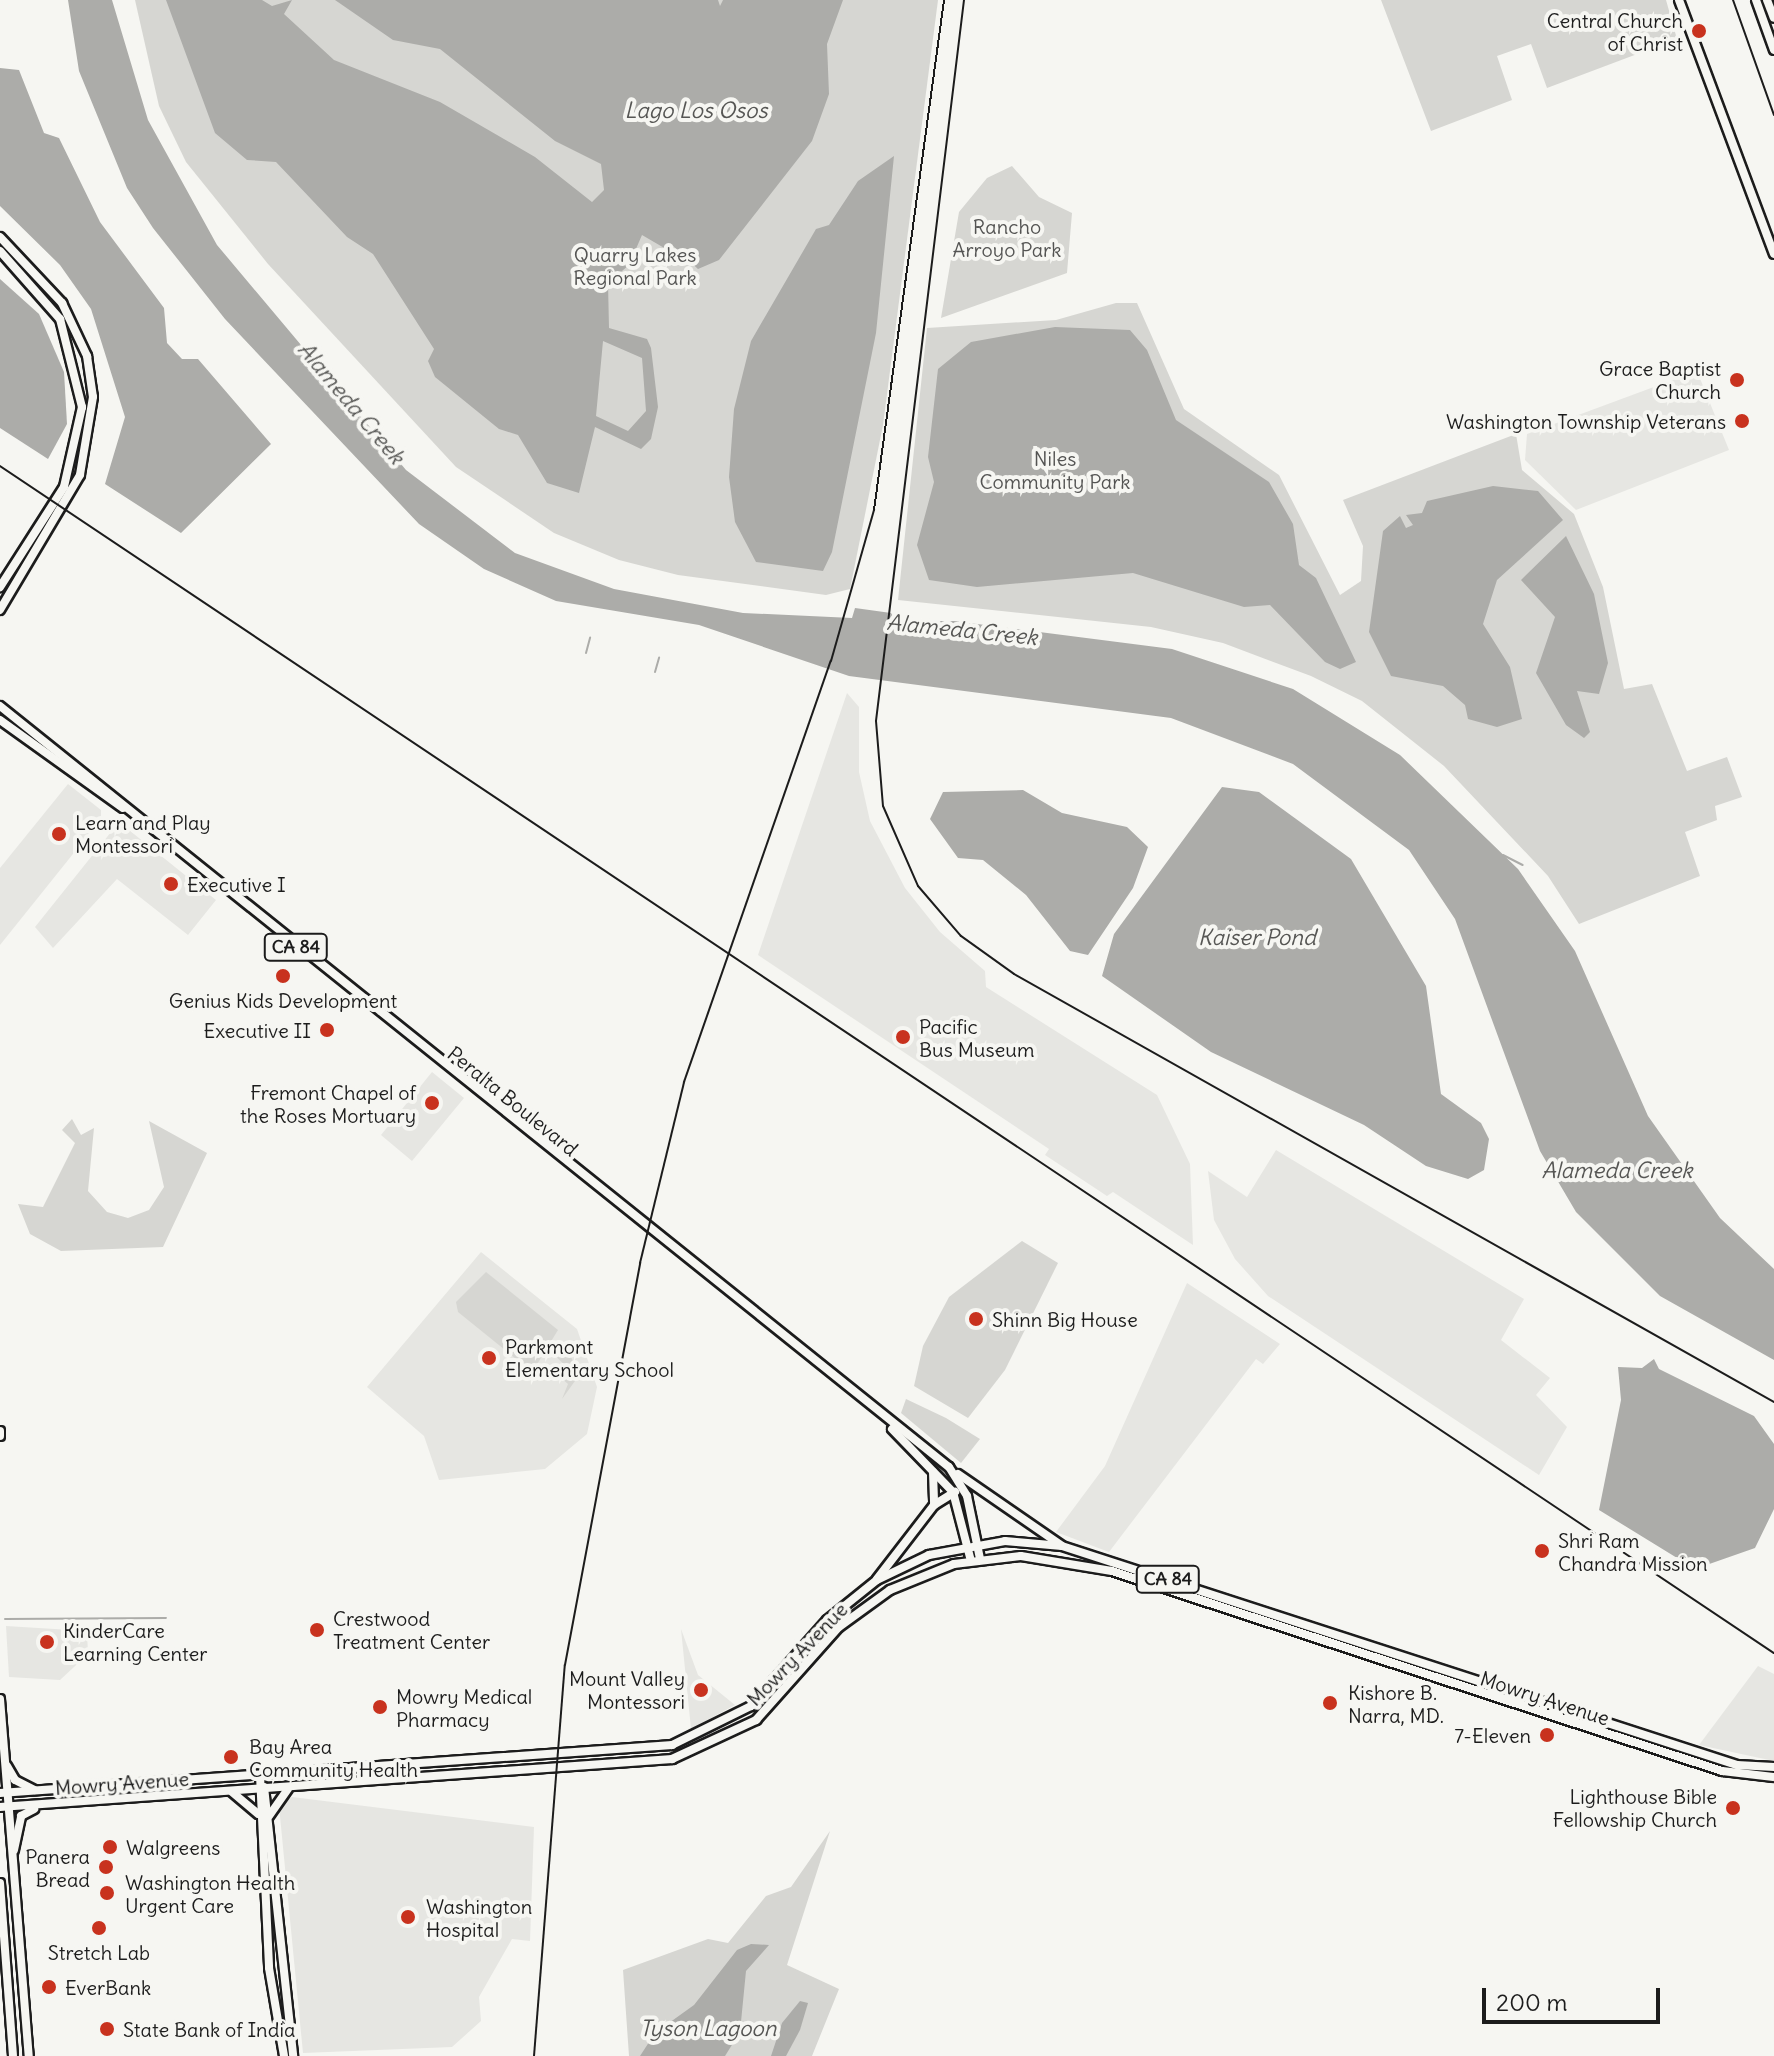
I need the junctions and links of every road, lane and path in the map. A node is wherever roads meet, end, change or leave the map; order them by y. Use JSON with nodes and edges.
{"nodes":[{"id":1,"x":1679,"y":0,"type":"edge"},
{"id":2,"x":1756,"y":0,"type":"edge"},
{"id":3,"x":1767,"y":0,"type":"edge"},
{"id":4,"x":1774,"y":18,"type":"edge"},
{"id":5,"x":1774,"y":50,"type":"edge"},
{"id":6,"x":0,"y":237,"type":"edge"},
{"id":7,"x":0,"y":251,"type":"edge"},
{"id":8,"x":1774,"y":254,"type":"edge"},
{"id":9,"x":0,"y":587,"type":"edge"},
{"id":10,"x":0,"y":610,"type":"edge"},
{"id":11,"x":0,"y":700,"type":"edge"},
{"id":12,"x":2,"y":708,"type":"edge"},
{"id":13,"x":0,"y":720,"type":"edge"},
{"id":14,"x":123,"y":808,"type":"junction"},
{"id":15,"x":883,"y":1419,"type":"junction"},
{"id":16,"x":930,"y":1464,"type":"junction"},
{"id":17,"x":949,"y":1467,"type":"junction"},
{"id":18,"x":953,"y":1492,"type":"junction"},
{"id":19,"x":967,"y":1496,"type":"junction"},
{"id":20,"x":934,"y":1505,"type":"junction"},
{"id":21,"x":978,"y":1544,"type":"junction"},
{"id":22,"x":968,"y":1545,"type":"junction"},
{"id":23,"x":1062,"y":1546,"type":"junction"},
{"id":24,"x":976,"y":1560,"type":"junction"},
{"id":25,"x":877,"y":1580,"type":"junction"},
{"id":26,"x":0,"y":1699,"type":"edge"},
{"id":27,"x":4,"y":1756,"type":"junction"},
{"id":28,"x":1709,"y":1756,"type":"junction"},
{"id":29,"x":1705,"y":1766,"type":"junction"},
{"id":30,"x":1773,"y":1770,"type":"edge"},
{"id":31,"x":260,"y":1775,"type":"junction"},
{"id":32,"x":294,"y":1787,"type":"junction"},
{"id":33,"x":35,"y":1790,"type":"junction"},
{"id":34,"x":260,"y":1790,"type":"junction"},
{"id":35,"x":231,"y":1791,"type":"junction"},
{"id":36,"x":4,"y":1793,"type":"edge"},
{"id":37,"x":49,"y":1804,"type":"junction"},
{"id":38,"x":4,"y":1806,"type":"edge"},
{"id":39,"x":258,"y":1814,"type":"junction"},
{"id":40,"x":268,"y":1821,"type":"junction"},
{"id":41,"x":13,"y":1854,"type":"junction"},
{"id":42,"x":0,"y":1883,"type":"edge"},
{"id":43,"x":13,"y":2056,"type":"edge"},
{"id":44,"x":29,"y":2056,"type":"edge"},
{"id":45,"x":284,"y":2056,"type":"edge"},
{"id":46,"x":293,"y":2056,"type":"edge"}],
"edges":[{"from":1,"to":8,"type":"main road"},
{"from":2,"to":5,"type":"main road"},
{"from":3,"to":4,"type":"main road"},
{"from":6,"to":10,"type":"main road"},
{"from":7,"to":9,"type":"main road"},
{"from":11,"to":12,"type":"main road"},
{"from":12,"to":14,"type":"main road","name":"Peralta Boulevard","number":"CA 84"},
{"from":13,"to":14,"type":"main road","name":"Peralta Boulevard","number":"CA 84"},
{"from":14,"to":15,"type":"main road","name":"Peralta Boulevard","number":"CA 84"},
{"from":15,"to":16,"type":"main road","name":"Peralta Boulevard","number":"CA 84"},
{"from":15,"to":17,"type":"main road","name":"Peralta Boulevard","number":"CA 84"},
{"from":16,"to":18,"type":"main road","name":"Peralta Boulevard","number":"CA 84"},
{"from":16,"to":20,"type":"main road"},
{"from":17,"to":19,"type":"main road","name":"Peralta Boulevard"},
{"from":17,"to":23,"type":"main road"},
{"from":18,"to":19,"type":"main road"},
{"from":18,"to":20,"type":"main road","name":"Mowry Avenue"},
{"from":18,"to":22,"type":"main road","name":"Peralta Boulevard","number":"CA 84"},
{"from":19,"to":21,"type":"main road","name":"Peralta Boulevard"},
{"from":20,"to":25,"type":"main road","name":"Mowry Avenue"},
{"from":21,"to":22,"type":"main road","name":"Mowry Avenue"},
{"from":21,"to":23,"type":"main road","name":"Mowry Avenue"},
{"from":21,"to":24,"type":"main road","name":"Peralta Boulevard"},
{"from":22,"to":24,"type":"main road","name":"Peralta Boulevard","number":"CA 84"},
{"from":22,"to":25,"type":"main road","name":"Mowry Avenue"},
{"from":23,"to":28,"type":"main road","name":"Mowry Avenue","number":"CA 84"},
{"from":24,"to":29,"type":"main road","name":"Mowry Avenue","number":"CA 84"},
{"from":24,"to":32,"type":"main road","name":"Mowry Avenue"},
{"from":25,"to":31,"type":"main road","name":"Mowry Avenue"},
{"from":26,"to":27,"type":"main road"},
{"from":27,"to":33,"type":"main road"},
{"from":27,"to":36,"type":"main road"},
{"from":28,"to":29,"type":"main road"},
{"from":28,"to":30,"type":"main road","name":"Mowry Avenue","number":"CA 84"},
{"from":29,"to":30,"type":"main road","name":"Mowry Avenue","number":"CA 84"},
{"from":31,"to":33,"type":"main road","name":"Mowry Avenue"},
{"from":31,"to":34,"type":"main road"},
{"from":32,"to":34,"type":"main road","name":"Mowry Avenue"},
{"from":32,"to":40,"type":"main road"},
{"from":33,"to":36,"type":"main road","name":"Mowry Avenue"},
{"from":34,"to":35,"type":"main road","name":"Mowry Avenue"},
{"from":34,"to":39,"type":"main road"},
{"from":34,"to":40,"type":"main road"},
{"from":35,"to":37,"type":"main road","name":"Mowry Avenue"},
{"from":35,"to":39,"type":"main road"},
{"from":36,"to":38,"type":"main road"},
{"from":37,"to":38,"type":"main road","name":"Mowry Avenue"},
{"from":37,"to":41,"type":"main road"},
{"from":38,"to":41,"type":"main road"},
{"from":39,"to":45,"type":"main road"},
{"from":40,"to":46,"type":"main road"},
{"from":41,"to":44,"type":"main road"},
{"from":42,"to":43,"type":"main road"}]}
